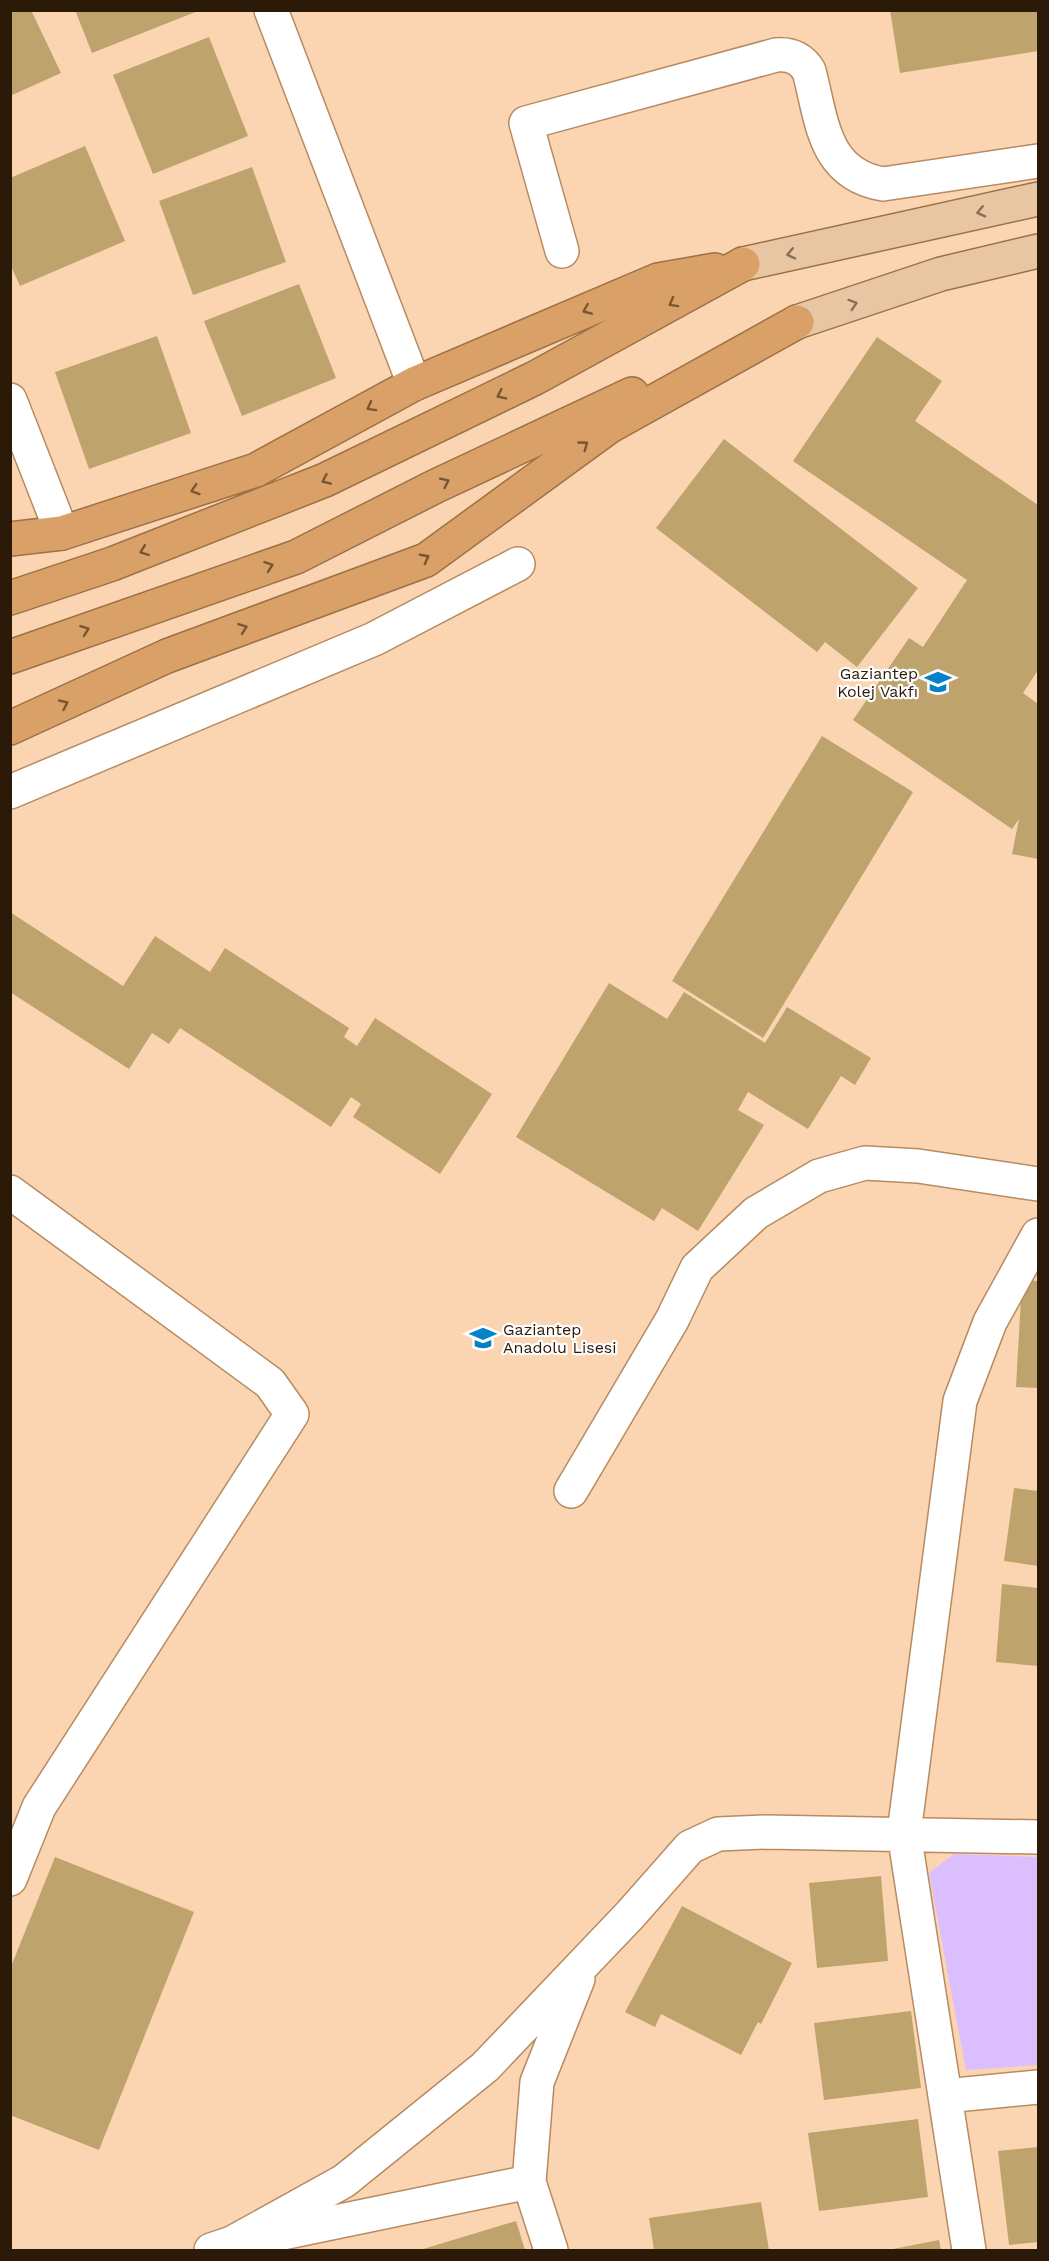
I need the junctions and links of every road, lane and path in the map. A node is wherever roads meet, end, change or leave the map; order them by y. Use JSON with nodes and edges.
{"nodes":[{"id":1,"x":271,"y":10,"type":"edge"},
{"id":2,"x":1038,"y":161,"type":"edge"},
{"id":3,"x":1038,"y":199,"type":"edge"},
{"id":4,"x":562,"y":251,"type":"dead end"},
{"id":5,"x":1038,"y":251,"type":"edge"},
{"id":6,"x":743,"y":264,"type":"junction"},
{"id":7,"x":797,"y":322,"type":"junction"},
{"id":8,"x":414,"y":384,"type":"junction"},
{"id":9,"x":10,"y":400,"type":"edge"},
{"id":10,"x":62,"y":533,"type":"junction"},
{"id":11,"x":10,"y":539,"type":"edge"},
{"id":12,"x":518,"y":564,"type":"dead end"},
{"id":13,"x":10,"y":598,"type":"edge"},
{"id":14,"x":10,"y":657,"type":"edge"},
{"id":15,"x":10,"y":728,"type":"edge"},
{"id":16,"x":10,"y":792,"type":"edge"},
{"id":17,"x":1038,"y":1184,"type":"edge"},
{"id":18,"x":10,"y":1192,"type":"edge"},
{"id":19,"x":1038,"y":1235,"type":"edge"},
{"id":20,"x":571,"y":1491,"type":"dead end"},
{"id":21,"x":904,"y":1833,"type":"junction"},
{"id":22,"x":1038,"y":1837,"type":"edge"},
{"id":23,"x":10,"y":1879,"type":"edge"},
{"id":24,"x":584,"y":1962,"type":"junction"},
{"id":25,"x":1038,"y":2087,"type":"edge"},
{"id":26,"x":945,"y":2096,"type":"junction"},
{"id":27,"x":530,"y":2182,"type":"junction"},
{"id":28,"x":222,"y":2247,"type":"edge"},
{"id":29,"x":551,"y":2250,"type":"edge"},
{"id":30,"x":969,"y":2250,"type":"edge"}],
"edges":[{"from":1,"to":8,"type":"street"},
{"from":2,"to":4,"type":"street"},
{"from":3,"to":6,"type":"main road","one_way":true},
{"from":7,"to":5,"type":"main road","one_way":true},
{"from":6,"to":8,"type":"highway","one_way":true},
{"from":6,"to":13,"type":"highway","one_way":true},
{"from":14,"to":7,"type":"highway","one_way":true},
{"from":15,"to":7,"type":"highway","one_way":true},
{"from":8,"to":10,"type":"highway","one_way":true},
{"from":9,"to":10,"type":"street"},
{"from":10,"to":11,"type":"highway"},
{"from":12,"to":16,"type":"street"},
{"from":17,"to":20,"type":"street"},
{"from":18,"to":23,"type":"street"},
{"from":19,"to":21,"type":"street"},
{"from":21,"to":22,"type":"street"},
{"from":21,"to":24,"type":"street"},
{"from":21,"to":26,"type":"street"},
{"from":24,"to":27,"type":"street"},
{"from":24,"to":28,"type":"street"},
{"from":25,"to":26,"type":"street"},
{"from":26,"to":30,"type":"street"},
{"from":27,"to":28,"type":"street"},
{"from":27,"to":29,"type":"street"}]}
